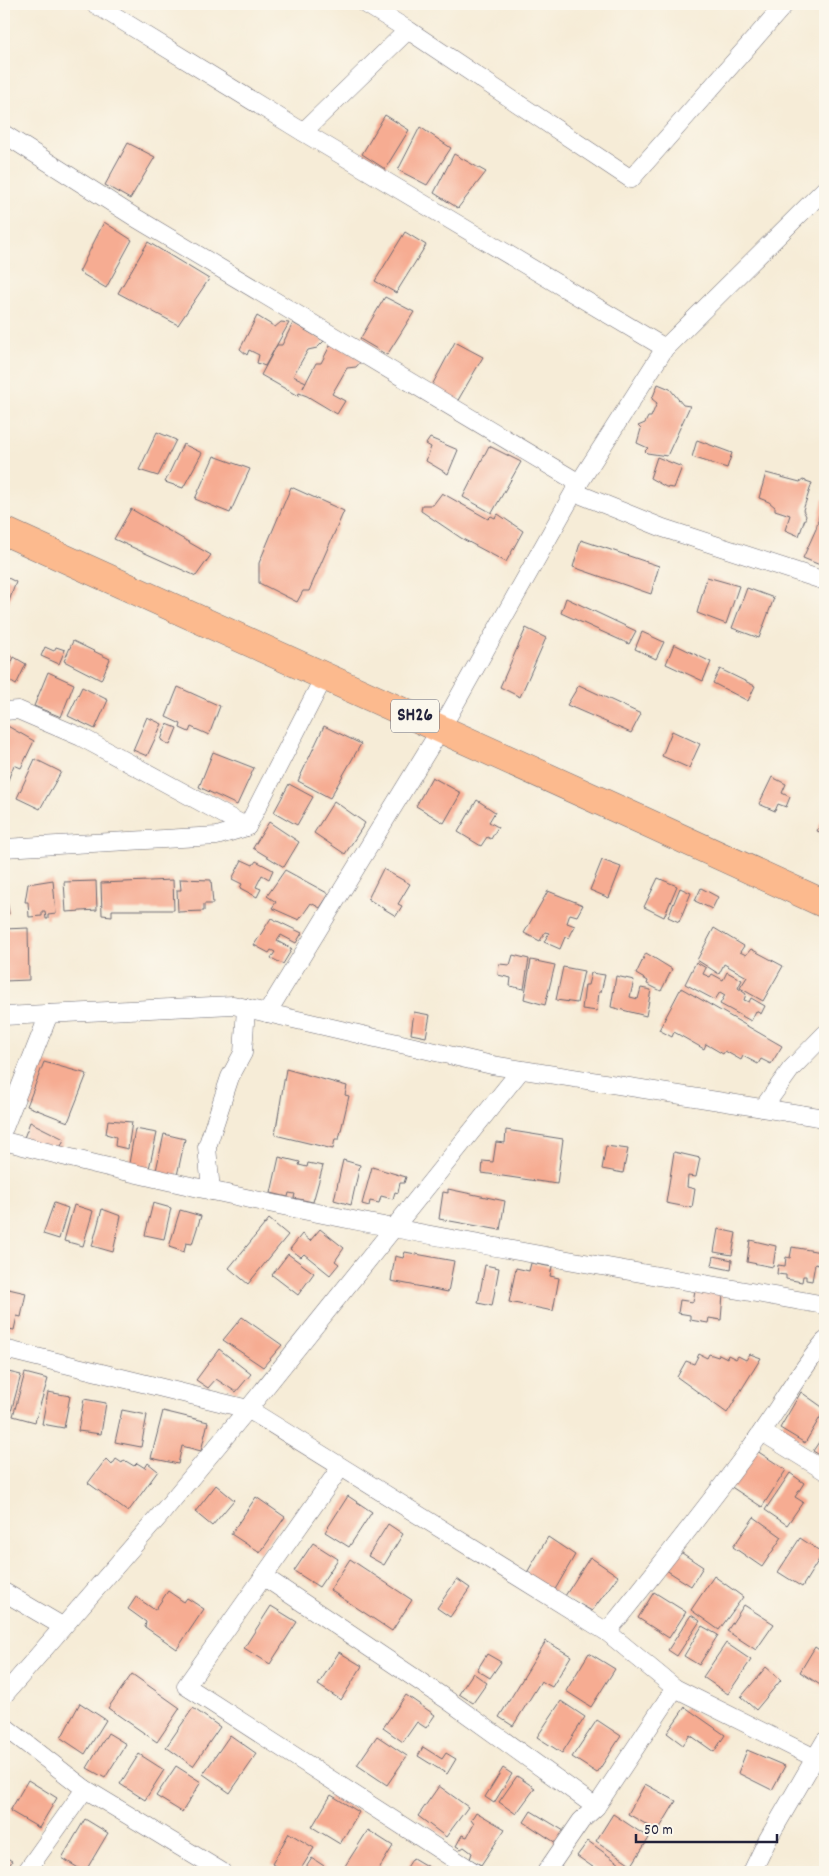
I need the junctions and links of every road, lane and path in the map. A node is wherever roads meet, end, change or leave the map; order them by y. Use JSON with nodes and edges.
{"nodes":[{"id":1,"x":95,"y":4,"type":"edge"},
{"id":2,"x":366,"y":4,"type":"edge"},
{"id":3,"x":785,"y":4,"type":"edge"},
{"id":4,"x":408,"y":30,"type":"junction"},
{"id":5,"x":303,"y":132,"type":"junction"},
{"id":6,"x":4,"y":134,"type":"edge"},
{"id":7,"x":825,"y":189,"type":"edge"},
{"id":8,"x":665,"y":348,"type":"junction"},
{"id":9,"x":577,"y":488,"type":"junction"},
{"id":10,"x":4,"y":531,"type":"edge"},
{"id":11,"x":825,"y":581,"type":"edge"},
{"id":12,"x":324,"y":677,"type":"junction"},
{"id":13,"x":4,"y":711,"type":"edge"},
{"id":14,"x":442,"y":727,"type":"junction"},
{"id":15,"x":247,"y":827,"type":"junction"},
{"id":16,"x":4,"y":848,"type":"edge"},
{"id":17,"x":825,"y":904,"type":"edge"},
{"id":18,"x":246,"y":1008,"type":"junction"},
{"id":19,"x":267,"y":1013,"type":"junction"},
{"id":20,"x":49,"y":1014,"type":"junction"},
{"id":21,"x":4,"y":1016,"type":"edge"},
{"id":22,"x":825,"y":1034,"type":"edge"},
{"id":23,"x":521,"y":1070,"type":"junction"},
{"id":24,"x":763,"y":1108,"type":"junction"},
{"id":25,"x":825,"y":1118,"type":"edge"},
{"id":26,"x":4,"y":1128,"type":"edge"},
{"id":27,"x":4,"y":1141,"type":"edge"},
{"id":28,"x":211,"y":1190,"type":"junction"},
{"id":29,"x":393,"y":1229,"type":"junction"},
{"id":30,"x":825,"y":1305,"type":"edge"},
{"id":31,"x":825,"y":1341,"type":"edge"},
{"id":32,"x":4,"y":1350,"type":"edge"},
{"id":33,"x":248,"y":1409,"type":"junction"},
{"id":34,"x":762,"y":1432,"type":"junction"},
{"id":35,"x":341,"y":1467,"type":"junction"},
{"id":36,"x":825,"y":1471,"type":"edge"},
{"id":37,"x":263,"y":1576,"type":"junction"},
{"id":38,"x":4,"y":1592,"type":"edge"},
{"id":39,"x":62,"y":1626,"type":"junction"},
{"id":40,"x":607,"y":1632,"type":"junction"},
{"id":41,"x":675,"y":1688,"type":"junction"},
{"id":42,"x":4,"y":1695,"type":"edge"},
{"id":43,"x":4,"y":1726,"type":"edge"},
{"id":44,"x":825,"y":1741,"type":"edge"},
{"id":45,"x":820,"y":1761,"type":"edge"},
{"id":46,"x":85,"y":1788,"type":"junction"},
{"id":47,"x":596,"y":1807,"type":"junction"},
{"id":48,"x":26,"y":1872,"type":"edge"},
{"id":49,"x":222,"y":1872,"type":"edge"},
{"id":50,"x":474,"y":1872,"type":"edge"},
{"id":51,"x":546,"y":1872,"type":"edge"},
{"id":52,"x":752,"y":1872,"type":"edge"}],
"edges":[{"from":1,"to":5,"type":"street"},
{"from":2,"to":4,"type":"street"},
{"from":3,"to":4,"type":"street"},
{"from":4,"to":5,"type":"street"},
{"from":5,"to":8,"type":"street"},
{"from":6,"to":9,"type":"street"},
{"from":7,"to":8,"type":"street"},
{"from":8,"to":9,"type":"street"},
{"from":9,"to":11,"type":"street"},
{"from":9,"to":14,"type":"street"},
{"from":10,"to":12,"type":"main road","number":"SH26"},
{"from":12,"to":14,"type":"main road","number":"SH26"},
{"from":12,"to":15,"type":"street"},
{"from":13,"to":15,"type":"street"},
{"from":14,"to":17,"type":"main road","number":"SH26"},
{"from":14,"to":19,"type":"street"},
{"from":15,"to":16,"type":"street"},
{"from":18,"to":19,"type":"street"},
{"from":18,"to":20,"type":"street"},
{"from":18,"to":28,"type":"street"},
{"from":19,"to":23,"type":"street"},
{"from":20,"to":21,"type":"street"},
{"from":20,"to":26,"type":"street"},
{"from":22,"to":24,"type":"street"},
{"from":23,"to":24,"type":"street"},
{"from":23,"to":29,"type":"street"},
{"from":24,"to":25,"type":"street"},
{"from":27,"to":28,"type":"street"},
{"from":28,"to":29,"type":"street"},
{"from":29,"to":30,"type":"street"},
{"from":29,"to":33,"type":"street"},
{"from":31,"to":34,"type":"street"},
{"from":32,"to":33,"type":"street"},
{"from":33,"to":35,"type":"street"},
{"from":33,"to":39,"type":"street"},
{"from":34,"to":36,"type":"street"},
{"from":34,"to":40,"type":"street"},
{"from":35,"to":37,"type":"street"},
{"from":35,"to":40,"type":"street"},
{"from":37,"to":47,"type":"street"},
{"from":37,"to":50,"type":"street"},
{"from":38,"to":39,"type":"street"},
{"from":39,"to":42,"type":"street"},
{"from":40,"to":41,"type":"street"},
{"from":41,"to":45,"type":"street"},
{"from":41,"to":47,"type":"street"},
{"from":43,"to":46,"type":"street"},
{"from":44,"to":45,"type":"street"},
{"from":45,"to":52,"type":"street"},
{"from":46,"to":48,"type":"street"},
{"from":46,"to":49,"type":"street"},
{"from":47,"to":51,"type":"street"}]}
